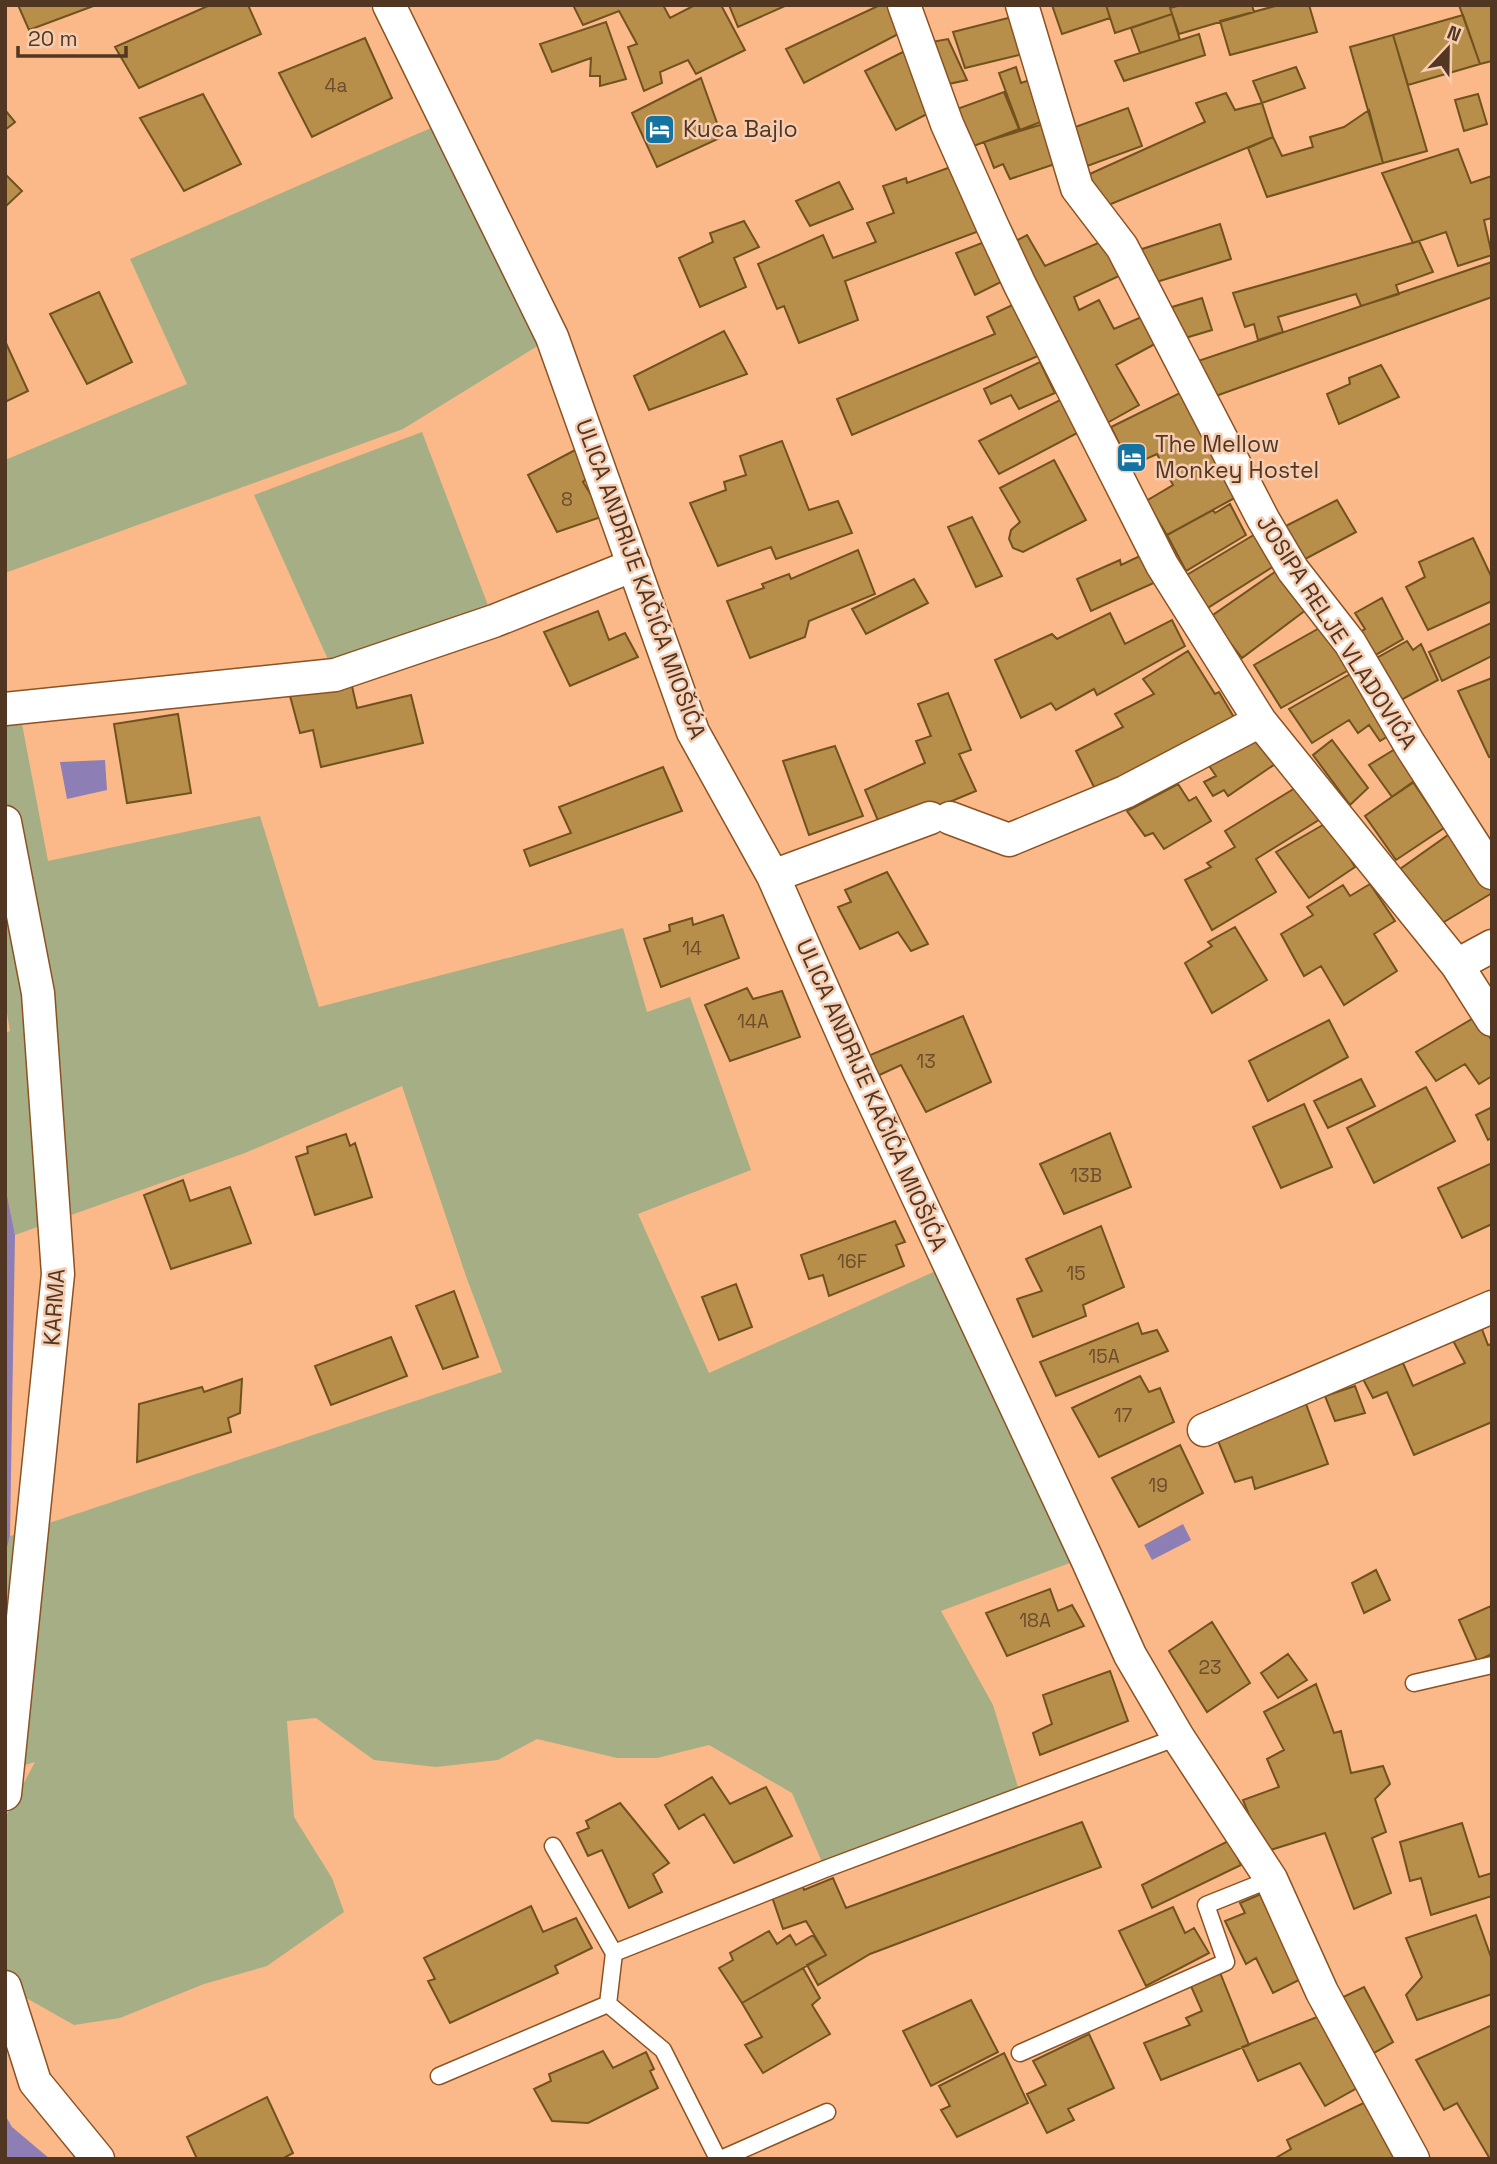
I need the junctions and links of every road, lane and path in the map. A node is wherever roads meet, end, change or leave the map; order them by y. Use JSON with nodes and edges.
{"nodes":[{"id":1,"x":389,"y":5,"type":"edge"},
{"id":2,"x":904,"y":5,"type":"edge"},
{"id":3,"x":1022,"y":5,"type":"edge"},
{"id":4,"x":634,"y":565,"type":"junction"},
{"id":5,"x":5,"y":709,"type":"edge"},
{"id":6,"x":1261,"y":721,"type":"junction"},
{"id":7,"x":5,"y":822,"type":"edge"},
{"id":8,"x":1492,"y":873,"type":"edge"},
{"id":9,"x":773,"y":876,"type":"junction"},
{"id":10,"x":1492,"y":946,"type":"edge"},
{"id":11,"x":1457,"y":965,"type":"junction"},
{"id":12,"x":1492,"y":1020,"type":"edge"},
{"id":13,"x":1492,"y":1307,"type":"edge"},
{"id":14,"x":1204,"y":1430,"type":"dead end"},
{"id":15,"x":1492,"y":1665,"type":"edge"},
{"id":16,"x":1414,"y":1683,"type":"dead end"},
{"id":17,"x":1178,"y":1737,"type":"junction"},
{"id":18,"x":5,"y":1794,"type":"edge"},
{"id":19,"x":553,"y":1846,"type":"dead end"},
{"id":20,"x":1271,"y":1879,"type":"junction"},
{"id":21,"x":614,"y":1953,"type":"junction"},
{"id":22,"x":5,"y":1987,"type":"edge"},
{"id":23,"x":608,"y":2004,"type":"junction"},
{"id":24,"x":1020,"y":2053,"type":"dead end"},
{"id":25,"x":439,"y":2076,"type":"dead end"},
{"id":26,"x":827,"y":2112,"type":"dead end"},
{"id":27,"x":98,"y":2159,"type":"edge"},
{"id":28,"x":720,"y":2159,"type":"edge"},
{"id":29,"x":1413,"y":2159,"type":"edge"}],
"edges":[{"from":1,"to":4,"type":"street","name":"ULICA ANDRIJE KAČIĆA MIOŠIĆA"},
{"from":2,"to":6,"type":"street"},
{"from":3,"to":8,"type":"street","name":"JOSIPA RELJE VLADOVIĆA"},
{"from":4,"to":5,"type":"street"},
{"from":4,"to":9,"type":"street","name":"ULICA ANDRIJE KAČIĆA MIOŠIĆA"},
{"from":6,"to":9,"type":"street"},
{"from":6,"to":11,"type":"street"},
{"from":7,"to":18,"type":"street","name":"KARMA"},
{"from":9,"to":17,"type":"street","name":"ULICA ANDRIJE KAČIĆA MIOŠIĆA"},
{"from":10,"to":11,"type":"street"},
{"from":11,"to":12,"type":"street"},
{"from":13,"to":14,"type":"street"},
{"from":15,"to":16,"type":"lane"},
{"from":17,"to":20,"type":"street","name":"ULICA ANDRIJE KAČIĆA MIOŠIĆA"},
{"from":17,"to":21,"type":"lane"},
{"from":19,"to":21,"type":"lane"},
{"from":20,"to":24,"type":"lane"},
{"from":20,"to":29,"type":"street","name":"ULICA ANDRIJE KAČIĆA MIOŠIĆA"},
{"from":21,"to":23,"type":"lane"},
{"from":22,"to":27,"type":"street"},
{"from":23,"to":25,"type":"lane"},
{"from":23,"to":28,"type":"lane"},
{"from":26,"to":28,"type":"lane"}]}
